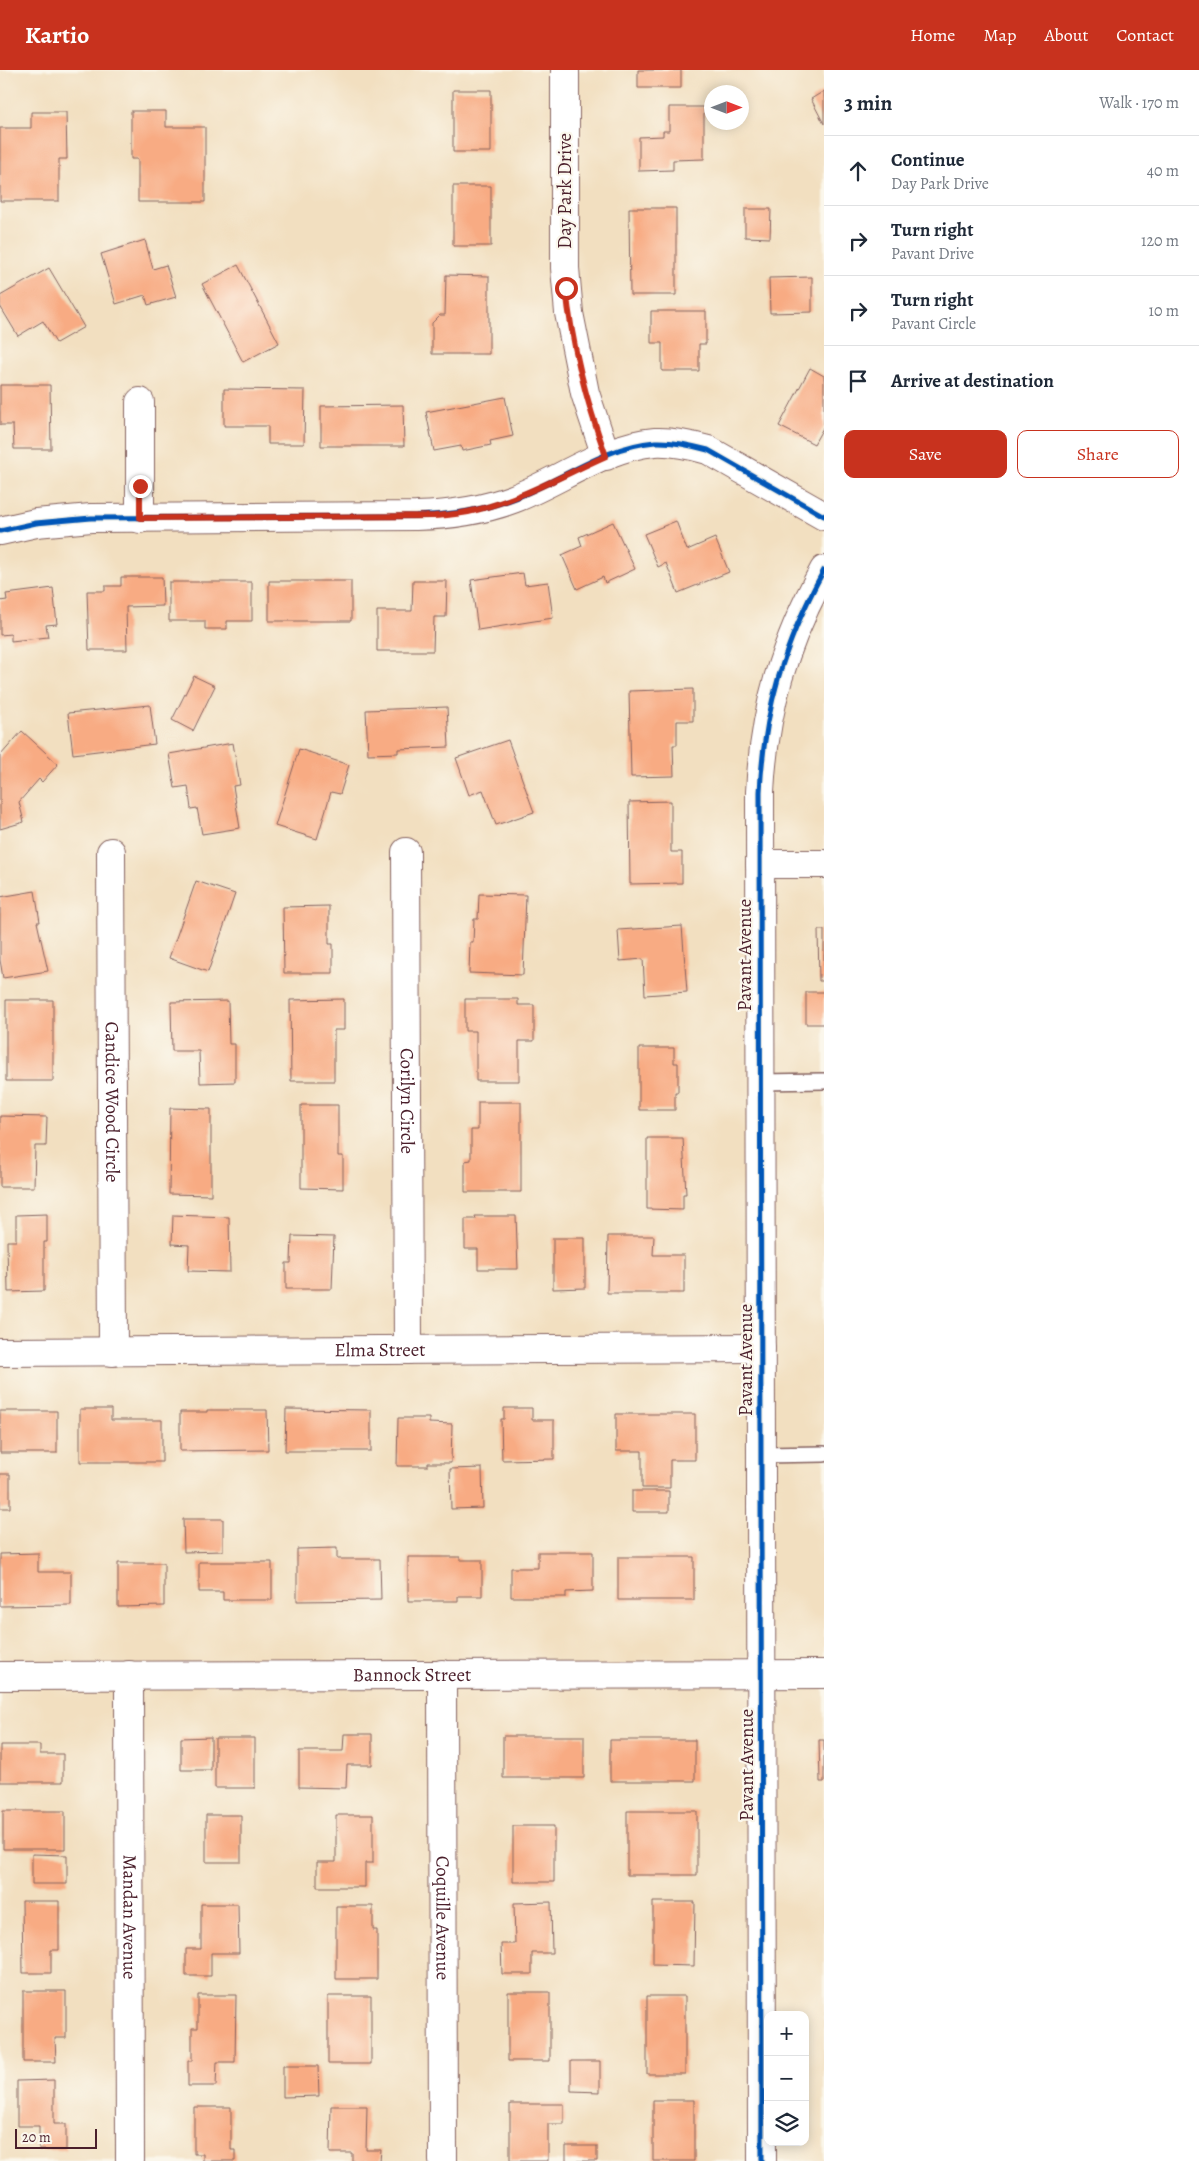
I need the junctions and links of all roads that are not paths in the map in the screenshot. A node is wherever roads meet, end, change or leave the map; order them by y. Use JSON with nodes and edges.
{"nodes":[{"id":1,"x":565,"y":70,"type":"edge"},
{"id":2,"x":140,"y":402,"type":"dead end"},
{"id":3,"x":606,"y":456,"type":"junction"},
{"id":4,"x":824,"y":516,"type":"edge"},
{"id":5,"x":140,"y":518,"type":"junction"},
{"id":6,"x":0,"y":531,"type":"edge"},
{"id":7,"x":824,"y":570,"type":"edge"},
{"id":8,"x":111,"y":852,"type":"dead end"},
{"id":9,"x":406,"y":852,"type":"dead end"},
{"id":10,"x":760,"y":864,"type":"junction"},
{"id":11,"x":824,"y":864,"type":"edge"},
{"id":12,"x":824,"y":1081,"type":"edge"},
{"id":13,"x":761,"y":1082,"type":"junction"},
{"id":14,"x":761,"y":1348,"type":"junction"},
{"id":15,"x":408,"y":1350,"type":"junction"},
{"id":16,"x":0,"y":1352,"type":"edge"},
{"id":17,"x":112,"y":1352,"type":"junction"},
{"id":18,"x":824,"y":1454,"type":"edge"},
{"id":19,"x":761,"y":1456,"type":"junction"},
{"id":20,"x":442,"y":1674,"type":"junction"},
{"id":21,"x":762,"y":1674,"type":"junction"},
{"id":22,"x":824,"y":1674,"type":"edge"},
{"id":23,"x":130,"y":1675,"type":"junction"},
{"id":24,"x":0,"y":1676,"type":"edge"},
{"id":25,"x":130,"y":2161,"type":"edge"},
{"id":26,"x":443,"y":2161,"type":"edge"},
{"id":27,"x":762,"y":2161,"type":"edge"}],
"edges":[{"from":1,"to":3,"type":"street","name":"Day Park Drive"},
{"from":2,"to":5,"type":"street"},
{"from":3,"to":4,"type":"street"},
{"from":3,"to":5,"type":"street"},
{"from":5,"to":6,"type":"street"},
{"from":7,"to":10,"type":"street","name":"Pavant Avenue"},
{"from":8,"to":17,"type":"street","name":"Candice Wood Circle"},
{"from":9,"to":15,"type":"street","name":"Corilyn Circle"},
{"from":10,"to":11,"type":"street"},
{"from":10,"to":13,"type":"street","name":"Pavant Avenue"},
{"from":12,"to":13,"type":"lane"},
{"from":13,"to":14,"type":"street","name":"Pavant Avenue"},
{"from":14,"to":15,"type":"street","name":"Elma Street"},
{"from":14,"to":19,"type":"street","name":"Pavant Avenue"},
{"from":15,"to":17,"type":"street","name":"Elma Street"},
{"from":16,"to":17,"type":"street","name":"Elma Street"},
{"from":18,"to":19,"type":"lane"},
{"from":19,"to":21,"type":"street","name":"Pavant Avenue"},
{"from":20,"to":21,"type":"street","name":"Bannock Street"},
{"from":20,"to":23,"type":"street","name":"Bannock Street"},
{"from":20,"to":26,"type":"street","name":"Coquille Avenue"},
{"from":21,"to":22,"type":"street","name":"Bannock Street"},
{"from":21,"to":27,"type":"street","name":"Pavant Avenue"},
{"from":23,"to":24,"type":"street","name":"Bannock Street"},
{"from":23,"to":25,"type":"street","name":"Mandan Avenue"}]}
